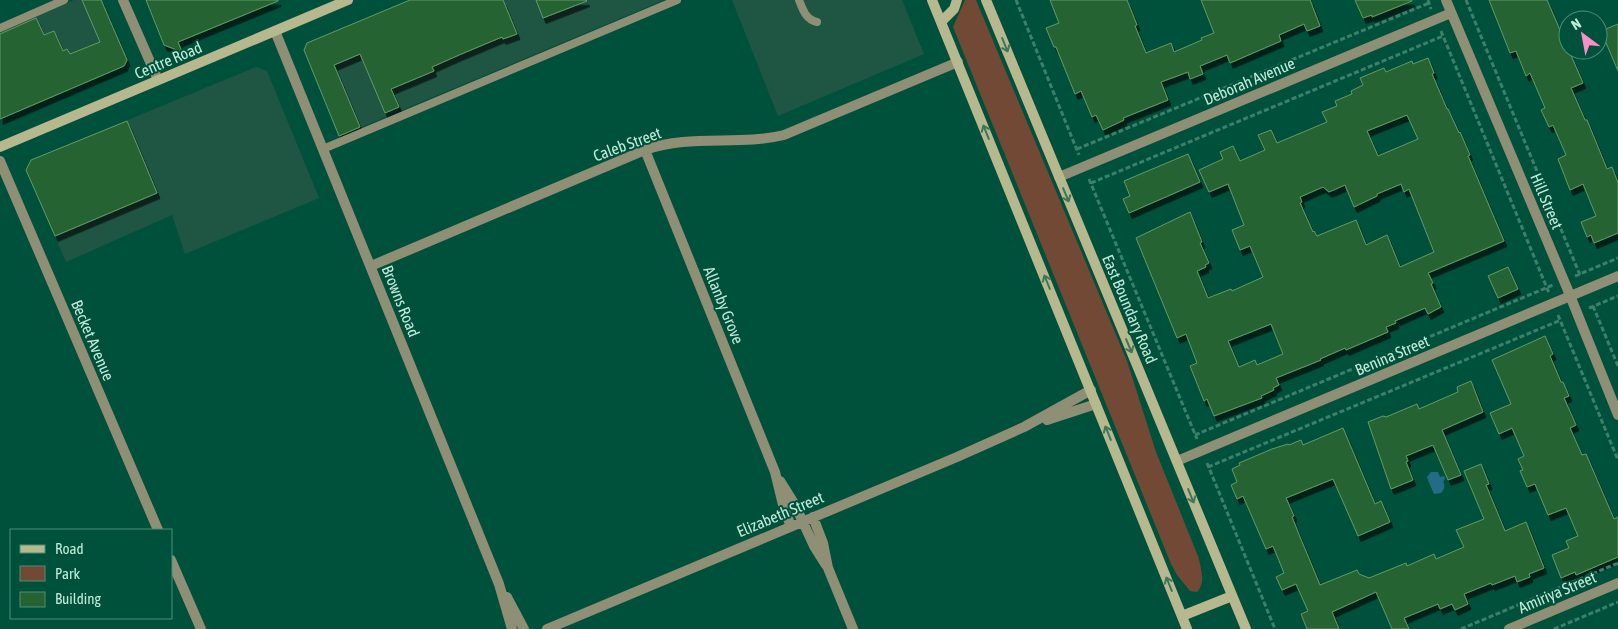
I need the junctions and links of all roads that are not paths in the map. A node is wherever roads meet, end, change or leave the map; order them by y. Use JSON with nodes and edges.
{"nodes":[{"id":1,"x":64,"y":0,"type":"edge"},
{"id":2,"x":123,"y":0,"type":"edge"},
{"id":3,"x":348,"y":0,"type":"edge"},
{"id":4,"x":677,"y":0,"type":"edge"},
{"id":5,"x":798,"y":0,"type":"edge"},
{"id":6,"x":932,"y":0,"type":"edge"},
{"id":7,"x":957,"y":0,"type":"edge"},
{"id":8,"x":986,"y":0,"type":"edge"},
{"id":9,"x":1446,"y":0,"type":"edge"},
{"id":10,"x":1451,"y":13,"type":"junction"},
{"id":11,"x":817,"y":22,"type":"dead end"},
{"id":12,"x":941,"y":22,"type":"junction"},
{"id":13,"x":0,"y":28,"type":"edge"},
{"id":14,"x":276,"y":31,"type":"junction"},
{"id":15,"x":958,"y":62,"type":"junction"},
{"id":16,"x":158,"y":80,"type":"junction"},
{"id":17,"x":0,"y":147,"type":"edge"},
{"id":18,"x":323,"y":149,"type":"junction"},
{"id":19,"x":645,"y":150,"type":"junction"},
{"id":20,"x":0,"y":161,"type":"edge"},
{"id":21,"x":1059,"y":177,"type":"junction"},
{"id":22,"x":371,"y":266,"type":"junction"},
{"id":23,"x":1618,"y":276,"type":"edge"},
{"id":24,"x":1570,"y":296,"type":"junction"},
{"id":25,"x":1091,"y":390,"type":"junction"},
{"id":26,"x":1096,"y":404,"type":"junction"},
{"id":27,"x":1618,"y":415,"type":"edge"},
{"id":28,"x":1024,"y":427,"type":"junction"},
{"id":29,"x":1177,"y":461,"type":"junction"},
{"id":30,"x":775,"y":472,"type":"junction"},
{"id":31,"x":813,"y":517,"type":"junction"},
{"id":32,"x":802,"y":521,"type":"junction"},
{"id":33,"x":791,"y":526,"type":"junction"},
{"id":34,"x":158,"y":529,"type":"edge"},
{"id":35,"x":172,"y":562,"type":"edge"},
{"id":36,"x":828,"y":568,"type":"junction"},
{"id":37,"x":1618,"y":583,"type":"edge"},
{"id":38,"x":499,"y":584,"type":"junction"},
{"id":39,"x":1232,"y":596,"type":"junction"},
{"id":40,"x":1182,"y":616,"type":"junction"},
{"id":41,"x":201,"y":629,"type":"edge"},
{"id":42,"x":512,"y":629,"type":"edge"},
{"id":43,"x":524,"y":629,"type":"edge"},
{"id":44,"x":547,"y":629,"type":"edge"},
{"id":45,"x":853,"y":629,"type":"edge"},
{"id":46,"x":1187,"y":629,"type":"edge"},
{"id":47,"x":1246,"y":629,"type":"edge"},
{"id":48,"x":1508,"y":629,"type":"edge"}],
"edges":[{"from":1,"to":13,"type":"lane"},
{"from":2,"to":16,"type":"street"},
{"from":3,"to":14,"type":"main road","name":"Centre Road"},
{"from":4,"to":18,"type":"lane"},
{"from":5,"to":11,"type":"lane"},
{"from":6,"to":12,"type":"main road"},
{"from":7,"to":12,"type":"main road"},
{"from":8,"to":21,"type":"main road","name":"East Boundary Road","one_way":true},
{"from":9,"to":10,"type":"street","name":"Hill Street"},
{"from":10,"to":21,"type":"street","name":"Deborah Avenue"},
{"from":10,"to":24,"type":"street","name":"Hill Street"},
{"from":12,"to":15,"type":"main road"},
{"from":14,"to":16,"type":"main road","name":"Centre Road"},
{"from":14,"to":18,"type":"street","name":"Browns Road"},
{"from":15,"to":19,"type":"street","name":"Caleb Street"},
{"from":25,"to":15,"type":"main road","one_way":true},
{"from":16,"to":17,"type":"main road","name":"Centre Road"},
{"from":18,"to":22,"type":"street","name":"Browns Road"},
{"from":19,"to":22,"type":"street","name":"Caleb Street"},
{"from":19,"to":30,"type":"street","name":"Allanby Grove"},
{"from":20,"to":34,"type":"street","name":"Becket Avenue"},
{"from":21,"to":29,"type":"main road","name":"East Boundary Road","one_way":true},
{"from":22,"to":38,"type":"street","name":"Browns Road"},
{"from":23,"to":24,"type":"street","name":"Benina Street"},
{"from":24,"to":27,"type":"street","name":"Hill Street"},
{"from":24,"to":29,"type":"street","name":"Benina Street"},
{"from":25,"to":26,"type":"main road"},
{"from":25,"to":28,"type":"street","name":"Elizabeth Street"},
{"from":26,"to":28,"type":"street","name":"Elizabeth Street"},
{"from":40,"to":26,"type":"main road","one_way":true},
{"from":28,"to":31,"type":"street","name":"Elizabeth Street"},
{"from":29,"to":39,"type":"main road","name":"East Boundary Road","one_way":true},
{"from":30,"to":32,"type":"street","name":"Allanby Grove"},
{"from":30,"to":33,"type":"street","name":"Allanby Grove"},
{"from":31,"to":32,"type":"street","name":"Elizabeth Street"},
{"from":31,"to":36,"type":"street"},
{"from":32,"to":33,"type":"street","name":"Elizabeth Street"},
{"from":32,"to":36,"type":"street","name":"Allanby Grove"},
{"from":33,"to":44,"type":"street","name":"Elizabeth Street"},
{"from":35,"to":41,"type":"street"},
{"from":36,"to":45,"type":"street"},
{"from":37,"to":48,"type":"street","name":"Amiriya Street"},
{"from":38,"to":42,"type":"street","name":"Browns Road"},
{"from":38,"to":43,"type":"street","name":"Browns Road"},
{"from":39,"to":40,"type":"main road"},
{"from":39,"to":47,"type":"main road","name":"East Boundary Road"},
{"from":40,"to":46,"type":"main road"}]}
